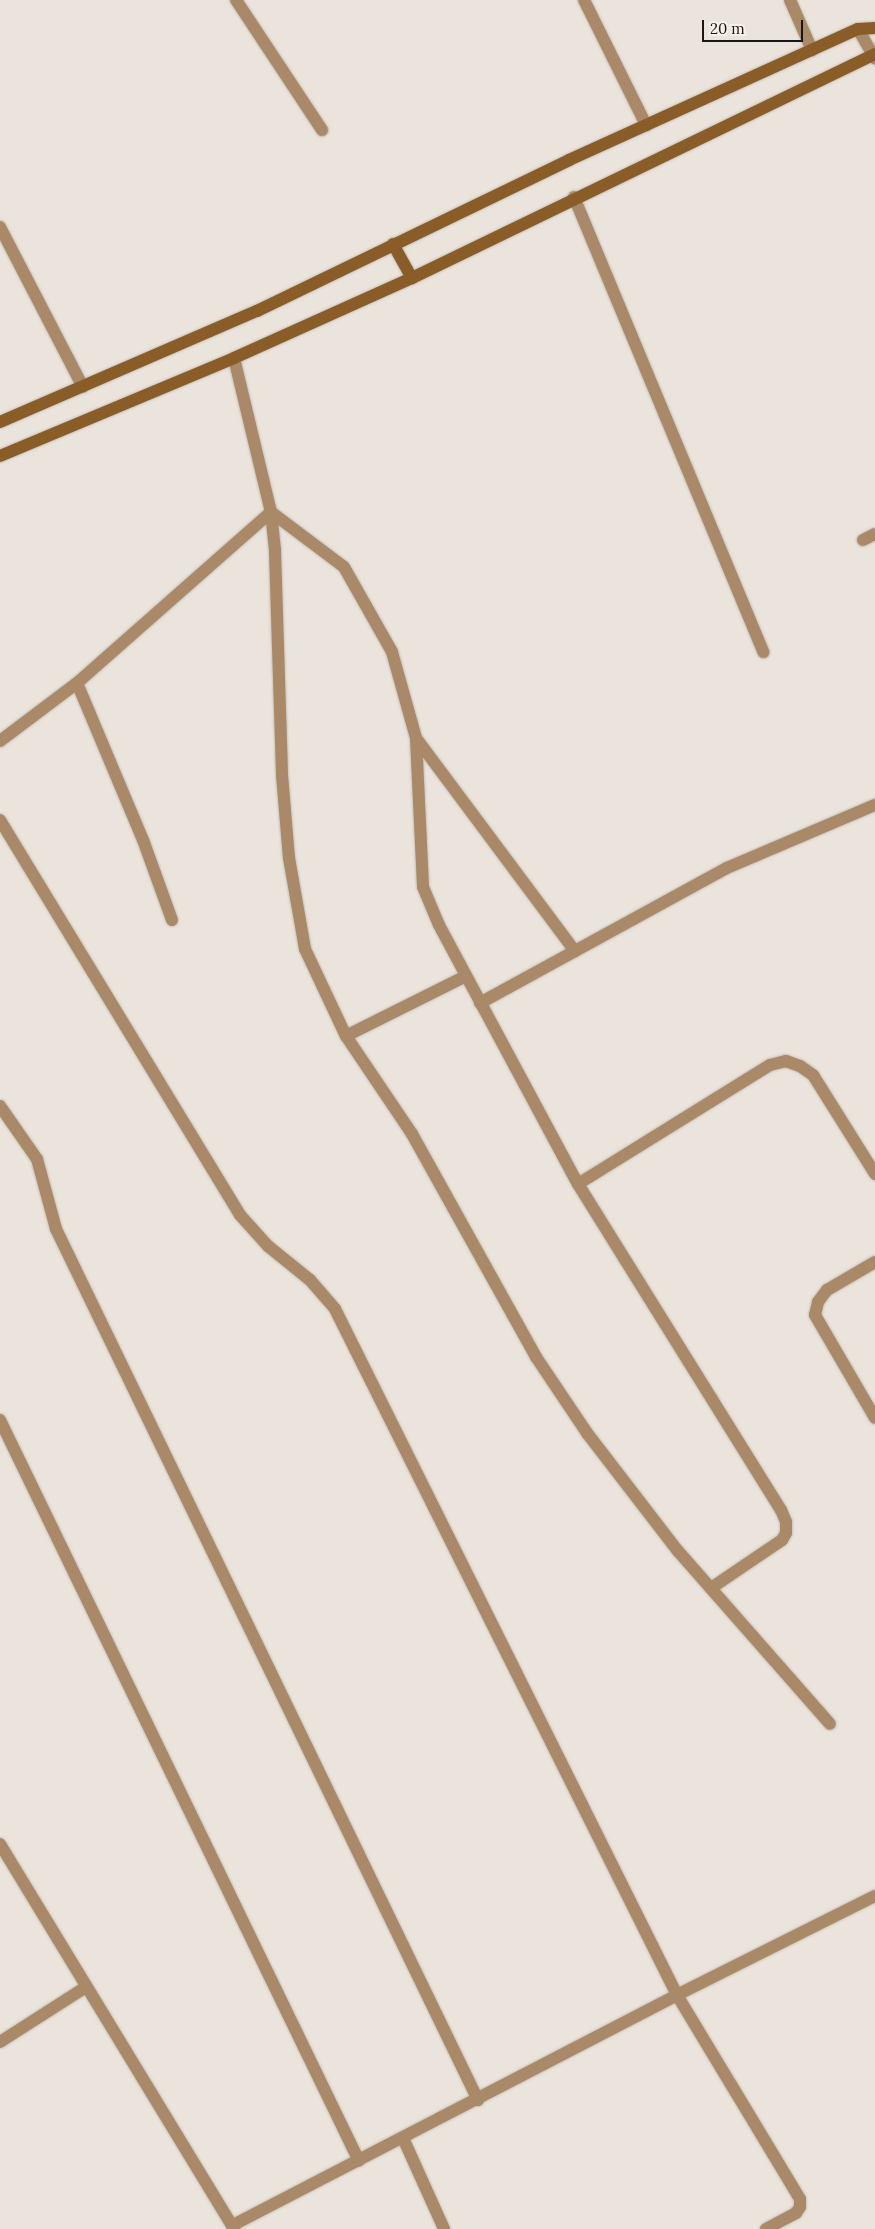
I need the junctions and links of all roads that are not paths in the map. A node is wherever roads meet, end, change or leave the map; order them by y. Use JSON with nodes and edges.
{"nodes":[{"id":1,"x":236,"y":0,"type":"edge"},
{"id":2,"x":584,"y":0,"type":"edge"},
{"id":3,"x":790,"y":0,"type":"edge"},
{"id":4,"x":875,"y":28,"type":"edge"},
{"id":5,"x":858,"y":29,"type":"junction"},
{"id":6,"x":812,"y":50,"type":"junction"},
{"id":7,"x":874,"y":56,"type":"edge"},
{"id":8,"x":646,"y":125,"type":"junction"},
{"id":9,"x":322,"y":130,"type":"dead end"},
{"id":10,"x":574,"y":197,"type":"junction"},
{"id":11,"x":0,"y":227,"type":"edge"},
{"id":12,"x":393,"y":244,"type":"junction"},
{"id":13,"x":412,"y":278,"type":"junction"},
{"id":14,"x":234,"y":358,"type":"junction"},
{"id":15,"x":84,"y":387,"type":"junction"},
{"id":16,"x":0,"y":422,"type":"edge"},
{"id":17,"x":0,"y":456,"type":"edge"},
{"id":18,"x":271,"y":512,"type":"junction"},
{"id":19,"x":875,"y":534,"type":"edge"},
{"id":20,"x":863,"y":540,"type":"dead end"},
{"id":21,"x":763,"y":652,"type":"dead end"},
{"id":22,"x":76,"y":683,"type":"junction"},
{"id":23,"x":416,"y":738,"type":"junction"},
{"id":24,"x":0,"y":741,"type":"edge"},
{"id":25,"x":875,"y":805,"type":"edge"},
{"id":26,"x":0,"y":820,"type":"edge"},
{"id":27,"x":172,"y":920,"type":"dead end"},
{"id":28,"x":575,"y":952,"type":"junction"},
{"id":29,"x":466,"y":976,"type":"junction"},
{"id":30,"x":480,"y":1003,"type":"junction"},
{"id":31,"x":346,"y":1036,"type":"junction"},
{"id":32,"x":0,"y":1106,"type":"edge"},
{"id":33,"x":875,"y":1174,"type":"edge"},
{"id":34,"x":578,"y":1184,"type":"junction"},
{"id":35,"x":875,"y":1262,"type":"edge"},
{"id":36,"x":875,"y":1418,"type":"edge"},
{"id":37,"x":0,"y":1420,"type":"edge"},
{"id":38,"x":710,"y":1588,"type":"junction"},
{"id":39,"x":830,"y":1724,"type":"dead end"},
{"id":40,"x":0,"y":1844,"type":"edge"},
{"id":41,"x":875,"y":1896,"type":"edge"},
{"id":42,"x":86,"y":1987,"type":"junction"},
{"id":43,"x":677,"y":1994,"type":"junction"},
{"id":44,"x":0,"y":2042,"type":"edge"},
{"id":45,"x":478,"y":2100,"type":"junction"},
{"id":46,"x":403,"y":2138,"type":"junction"},
{"id":47,"x":359,"y":2161,"type":"junction"},
{"id":48,"x":234,"y":2227,"type":"edge"},
{"id":49,"x":444,"y":2229,"type":"edge"},
{"id":50,"x":766,"y":2229,"type":"edge"}],
"edges":[{"from":1,"to":9,"type":"street"},
{"from":2,"to":8,"type":"street"},
{"from":3,"to":6,"type":"street"},
{"from":4,"to":5,"type":"main road"},
{"from":5,"to":6,"type":"main road"},
{"from":5,"to":7,"type":"street"},
{"from":6,"to":8,"type":"main road"},
{"from":7,"to":10,"type":"main road"},
{"from":8,"to":12,"type":"main road"},
{"from":10,"to":13,"type":"main road"},
{"from":10,"to":21,"type":"street"},
{"from":11,"to":15,"type":"street"},
{"from":12,"to":13,"type":"main road"},
{"from":12,"to":15,"type":"main road"},
{"from":13,"to":14,"type":"main road"},
{"from":14,"to":17,"type":"main road"},
{"from":14,"to":18,"type":"street"},
{"from":15,"to":16,"type":"main road"},
{"from":18,"to":22,"type":"street"},
{"from":18,"to":23,"type":"street"},
{"from":18,"to":31,"type":"street"},
{"from":19,"to":20,"type":"street"},
{"from":22,"to":24,"type":"street"},
{"from":22,"to":27,"type":"street"},
{"from":23,"to":28,"type":"street"},
{"from":23,"to":29,"type":"street"},
{"from":25,"to":28,"type":"street"},
{"from":26,"to":43,"type":"street"},
{"from":28,"to":30,"type":"street"},
{"from":29,"to":30,"type":"street"},
{"from":29,"to":31,"type":"street"},
{"from":30,"to":34,"type":"street"},
{"from":31,"to":38,"type":"street"},
{"from":32,"to":45,"type":"street"},
{"from":33,"to":34,"type":"street"},
{"from":34,"to":38,"type":"street"},
{"from":35,"to":36,"type":"street"},
{"from":37,"to":47,"type":"street"},
{"from":38,"to":39,"type":"street"},
{"from":40,"to":42,"type":"street"},
{"from":41,"to":43,"type":"street"},
{"from":42,"to":44,"type":"street"},
{"from":42,"to":48,"type":"street"},
{"from":43,"to":45,"type":"street"},
{"from":43,"to":50,"type":"street"},
{"from":45,"to":46,"type":"street"},
{"from":46,"to":47,"type":"street"},
{"from":46,"to":49,"type":"street"},
{"from":47,"to":48,"type":"street"}]}
